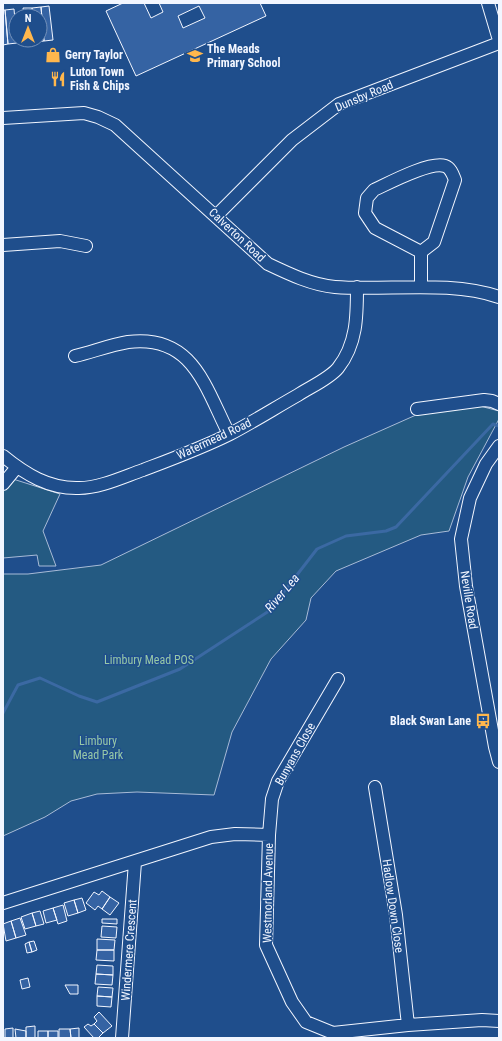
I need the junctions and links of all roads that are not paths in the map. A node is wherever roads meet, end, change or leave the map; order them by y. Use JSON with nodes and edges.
{"nodes":[{"id":1,"x":488,"y":3,"type":"edge"},
{"id":2,"x":499,"y":42,"type":"edge"},
{"id":3,"x":3,"y":118,"type":"edge"},
{"id":4,"x":216,"y":216,"type":"junction"},
{"id":5,"x":3,"y":245,"type":"edge"},
{"id":6,"x":86,"y":246,"type":"dead end"},
{"id":7,"x":421,"y":252,"type":"junction"},
{"id":8,"x":358,"y":287,"type":"junction"},
{"id":9,"x":422,"y":287,"type":"junction"},
{"id":10,"x":499,"y":297,"type":"edge"},
{"id":11,"x":75,"y":356,"type":"dead end"},
{"id":12,"x":499,"y":404,"type":"edge"},
{"id":13,"x":417,"y":409,"type":"dead end"},
{"id":14,"x":229,"y":434,"type":"junction"},
{"id":15,"x":499,"y":446,"type":"edge"},
{"id":16,"x":3,"y":456,"type":"edge"},
{"id":17,"x":16,"y":466,"type":"junction"},
{"id":18,"x":3,"y":484,"type":"edge"},
{"id":19,"x":338,"y":679,"type":"dead end"},
{"id":20,"x":499,"y":762,"type":"edge"},
{"id":21,"x":375,"y":787,"type":"dead end"},
{"id":22,"x":269,"y":835,"type":"junction"},
{"id":23,"x":135,"y":862,"type":"junction"},
{"id":24,"x":3,"y":903,"type":"edge"},
{"id":25,"x":499,"y":1021,"type":"edge"},
{"id":26,"x":408,"y":1025,"type":"junction"},
{"id":27,"x":122,"y":1038,"type":"edge"}],
"edges":[{"from":1,"to":2,"type":"street"},
{"from":2,"to":4,"type":"street","name":"Dunsby Road"},
{"from":3,"to":4,"type":"street","name":"Calverton Road"},
{"from":4,"to":8,"type":"street","name":"Calverton Road"},
{"from":5,"to":6,"type":"street"},
{"from":7,"to":7,"type":"street"},
{"from":7,"to":9,"type":"street"},
{"from":8,"to":9,"type":"street","name":"Calverton Road"},
{"from":8,"to":14,"type":"street","name":"Watermead Road"},
{"from":9,"to":10,"type":"street","name":"Calverton Road"},
{"from":11,"to":14,"type":"street"},
{"from":12,"to":13,"type":"street"},
{"from":14,"to":17,"type":"street","name":"Watermead Road"},
{"from":15,"to":20,"type":"street","name":"Neville Road"},
{"from":16,"to":17,"type":"street","name":"Watermead Road"},
{"from":17,"to":18,"type":"street"},
{"from":19,"to":22,"type":"street","name":"Bunyans Close"},
{"from":21,"to":26,"type":"street","name":"Hadlow Down Close"},
{"from":22,"to":23,"type":"street","name":"Westmorland Avenue"},
{"from":22,"to":26,"type":"street","name":"Westmorland Avenue"},
{"from":23,"to":24,"type":"street","name":"Westmorland Avenue"},
{"from":23,"to":27,"type":"street","name":"Windermere Crescent"},
{"from":25,"to":26,"type":"street","name":"Westmorland Avenue"}]}
